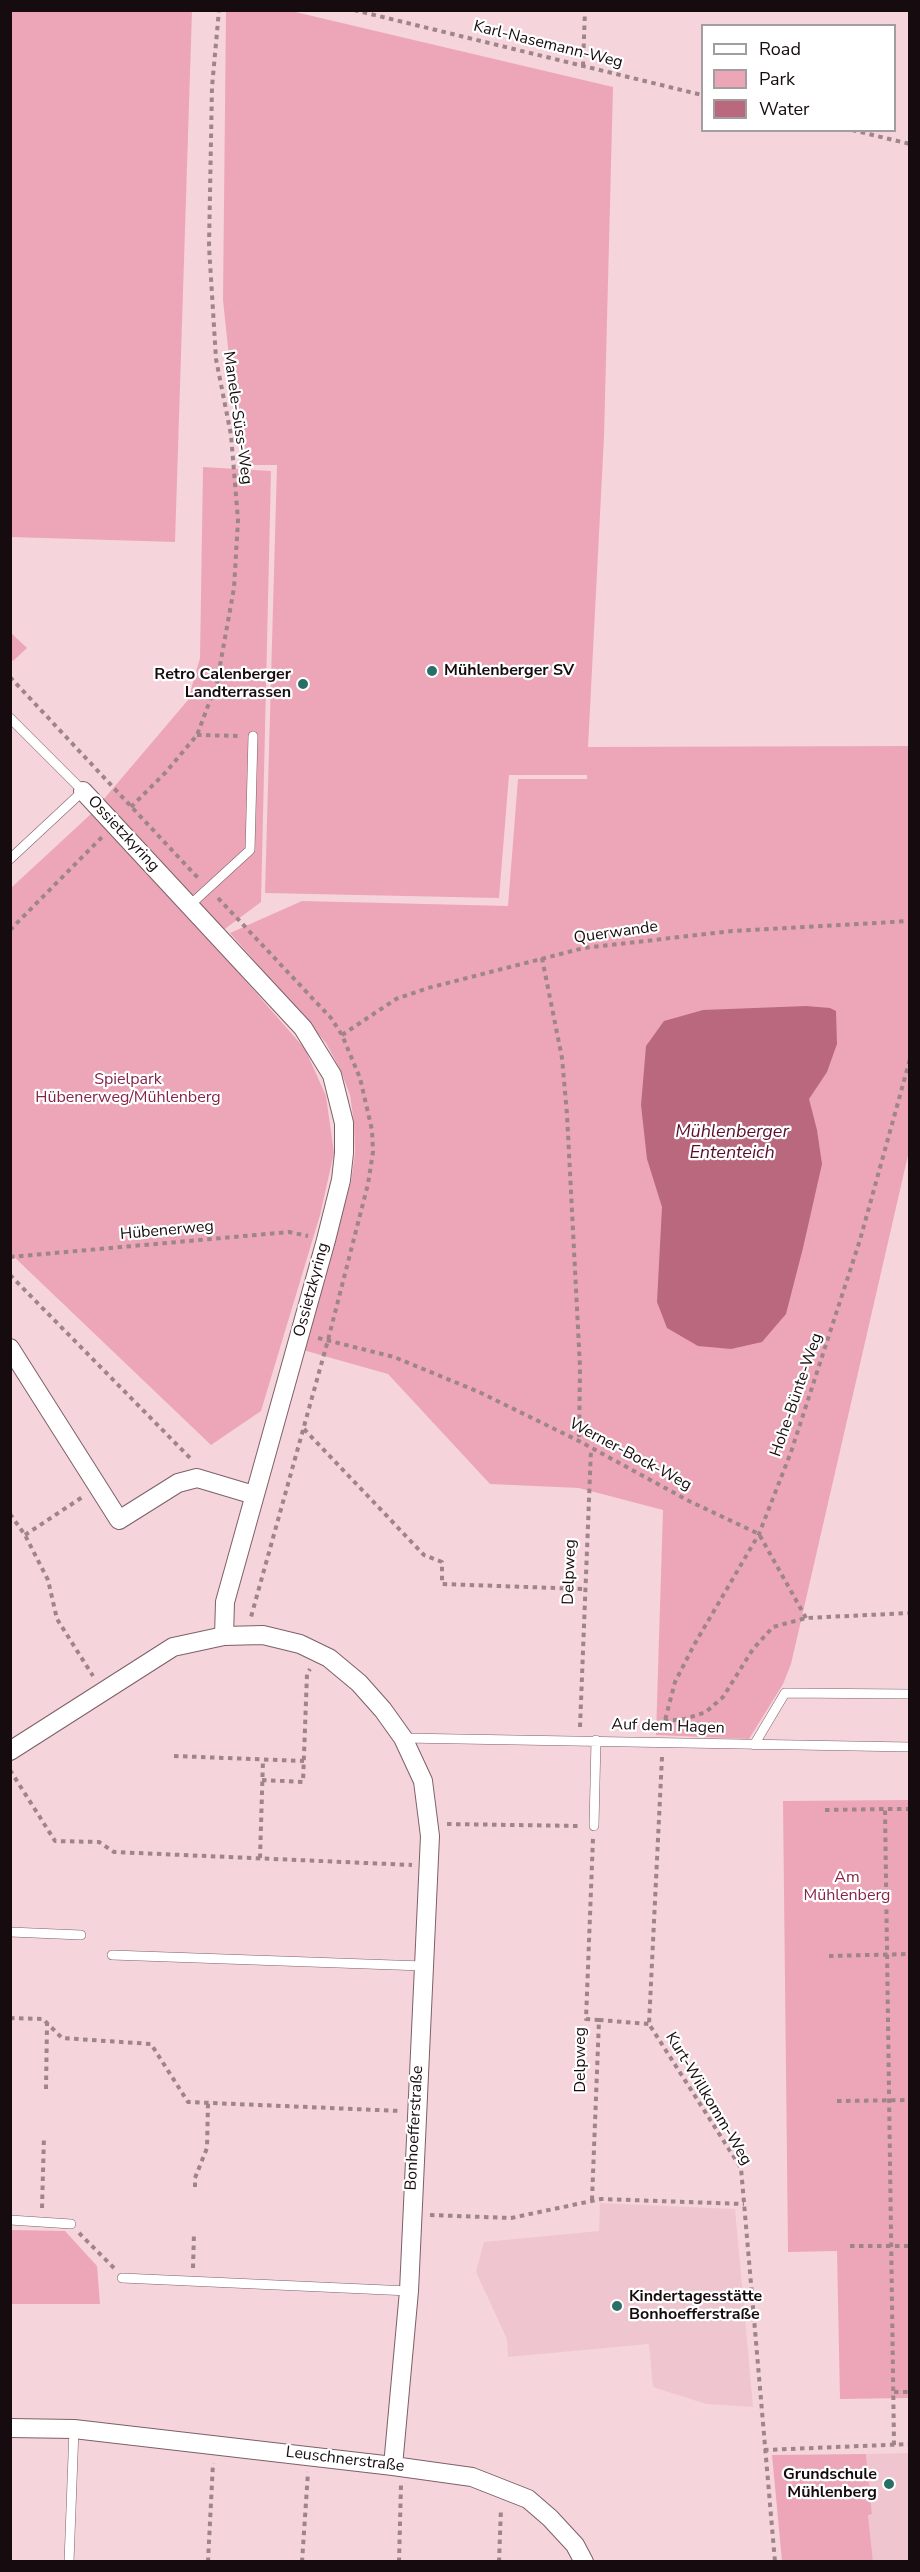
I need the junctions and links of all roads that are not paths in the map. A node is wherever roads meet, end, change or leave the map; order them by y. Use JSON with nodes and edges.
{"nodes":[{"id":1,"x":10,"y":718,"type":"edge"},
{"id":2,"x":254,"y":736,"type":"road end"},
{"id":3,"x":83,"y":791,"type":"junction"},
{"id":4,"x":10,"y":859,"type":"edge"},
{"id":5,"x":190,"y":905,"type":"junction"},
{"id":6,"x":10,"y":1348,"type":"edge"},
{"id":7,"x":254,"y":1496,"type":"junction"},
{"id":8,"x":224,"y":1636,"type":"junction"},
{"id":9,"x":909,"y":1694,"type":"edge"},
{"id":10,"x":403,"y":1738,"type":"junction"},
{"id":11,"x":596,"y":1740,"type":"junction"},
{"id":12,"x":754,"y":1745,"type":"junction"},
{"id":13,"x":909,"y":1747,"type":"edge"},
{"id":14,"x":12,"y":1748,"type":"edge"},
{"id":15,"x":594,"y":1826,"type":"road end"},
{"id":16,"x":10,"y":1932,"type":"edge"},
{"id":17,"x":81,"y":1935,"type":"dead end"},
{"id":18,"x":112,"y":1955,"type":"dead end"},
{"id":19,"x":423,"y":1966,"type":"junction"},
{"id":20,"x":10,"y":2220,"type":"edge"},
{"id":21,"x":71,"y":2224,"type":"road end"},
{"id":22,"x":122,"y":2278,"type":"road end"},
{"id":23,"x":409,"y":2291,"type":"junction"},
{"id":24,"x":10,"y":2428,"type":"edge"},
{"id":25,"x":74,"y":2429,"type":"junction"},
{"id":26,"x":393,"y":2466,"type":"junction"},
{"id":27,"x":69,"y":2562,"type":"edge"},
{"id":28,"x":584,"y":2562,"type":"edge"}],
"edges":[{"from":1,"to":3,"type":"lane"},
{"from":2,"to":5,"type":"lane"},
{"from":3,"to":4,"type":"lane"},
{"from":3,"to":5,"type":"street","name":"Ossietzkyring"},
{"from":5,"to":7,"type":"street","name":"Ossietzkyring"},
{"from":6,"to":7,"type":"street"},
{"from":7,"to":8,"type":"street","name":"Ossietzkyring"},
{"from":8,"to":10,"type":"street","name":"Bonhoefferstraße"},
{"from":8,"to":14,"type":"street"},
{"from":9,"to":12,"type":"lane"},
{"from":10,"to":11,"type":"lane","name":"Auf dem Hagen"},
{"from":10,"to":19,"type":"street","name":"Bonhoefferstraße"},
{"from":11,"to":12,"type":"lane","name":"Auf dem Hagen"},
{"from":11,"to":15,"type":"lane"},
{"from":12,"to":13,"type":"lane","name":"Auf dem Hagen"},
{"from":16,"to":17,"type":"lane"},
{"from":18,"to":19,"type":"lane"},
{"from":19,"to":23,"type":"street","name":"Bonhoefferstraße"},
{"from":20,"to":21,"type":"lane"},
{"from":22,"to":23,"type":"lane"},
{"from":23,"to":26,"type":"street","name":"Bonhoefferstraße"},
{"from":24,"to":25,"type":"street","name":"Leuschnerstraße"},
{"from":25,"to":26,"type":"street","name":"Leuschnerstraße"},
{"from":25,"to":27,"type":"lane"},
{"from":26,"to":28,"type":"street","name":"Leuschnerstraße"}]}
